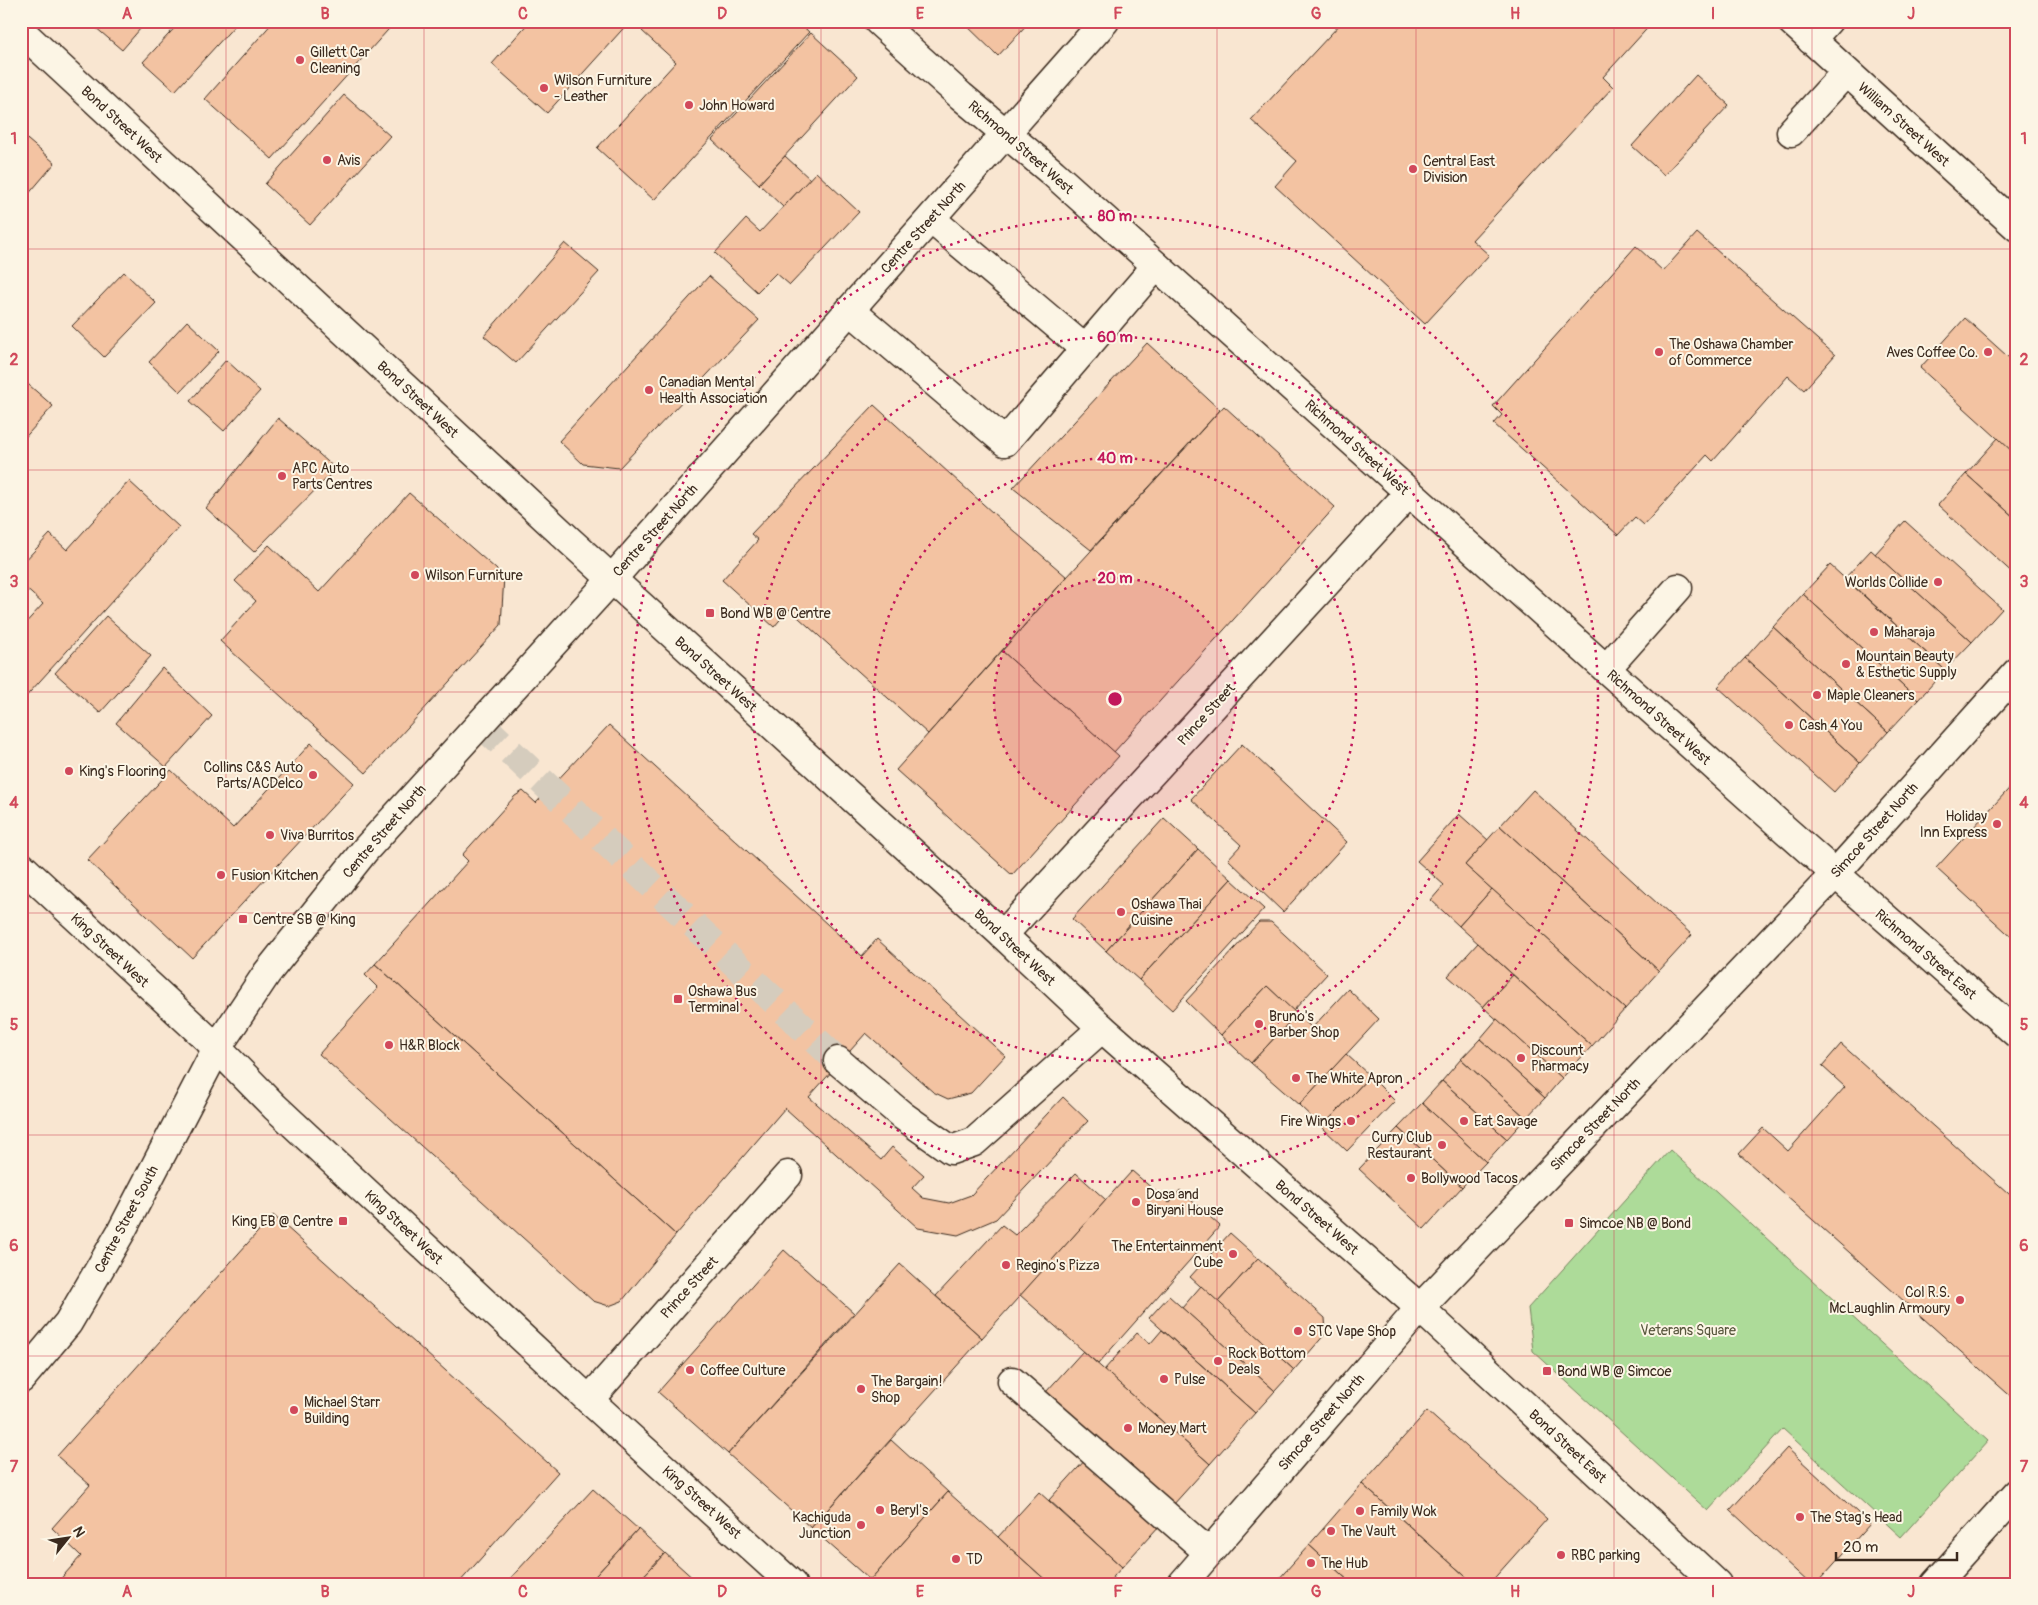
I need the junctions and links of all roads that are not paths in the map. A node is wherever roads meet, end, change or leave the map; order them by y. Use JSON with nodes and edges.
{"nodes":[{"id":1,"x":878,"y":21,"type":"edge"},
{"id":2,"x":1105,"y":21,"type":"edge"},
{"id":3,"x":1791,"y":21,"type":"edge"},
{"id":4,"x":21,"y":30,"type":"edge"},
{"id":5,"x":1820,"y":31,"type":"edge"},
{"id":6,"x":1846,"y":72,"type":"junction"},
{"id":7,"x":1791,"y":132,"type":"dead end"},
{"id":8,"x":1006,"y":134,"type":"junction"},
{"id":9,"x":931,"y":219,"type":"junction"},
{"id":10,"x":2017,"y":227,"type":"edge"},
{"id":11,"x":1156,"y":266,"type":"junction"},
{"id":12,"x":850,"y":310,"type":"junction"},
{"id":13,"x":1085,"y":349,"type":"junction"},
{"id":14,"x":1408,"y":493,"type":"junction"},
{"id":15,"x":612,"y":579,"type":"junction"},
{"id":16,"x":1678,"y":588,"type":"dead end"},
{"id":17,"x":1606,"y":669,"type":"junction"},
{"id":18,"x":2017,"y":672,"type":"edge"},
{"id":19,"x":21,"y":866,"type":"edge"},
{"id":20,"x":1835,"y":874,"type":"junction"},
{"id":21,"x":1003,"y":934,"type":"junction"},
{"id":22,"x":1102,"y":1028,"type":"junction"},
{"id":23,"x":2017,"y":1034,"type":"edge"},
{"id":24,"x":216,"y":1048,"type":"junction"},
{"id":25,"x":838,"y":1061,"type":"tunnel mouth"},
{"id":26,"x":788,"y":1175,"type":"dead end"},
{"id":27,"x":1420,"y":1308,"type":"junction"},
{"id":28,"x":21,"y":1379,"type":"edge"},
{"id":29,"x":1012,"y":1381,"type":"dead end"},
{"id":30,"x":589,"y":1400,"type":"junction"},
{"id":31,"x":2017,"y":1493,"type":"edge"},
{"id":32,"x":1208,"y":1552,"type":"junction"},
{"id":33,"x":792,"y":1584,"type":"edge"},
{"id":34,"x":1182,"y":1584,"type":"edge"},
{"id":35,"x":1717,"y":1584,"type":"edge"},
{"id":36,"x":1935,"y":1584,"type":"edge"}],
"edges":[{"from":1,"to":8,"type":"main road","name":"Richmond Street West"},
{"from":2,"to":8,"type":"main road","name":"Centre Street North"},
{"from":3,"to":5,"type":"main road","name":"William Street West"},
{"from":4,"to":15,"type":"main road","name":"Bond Street West"},
{"from":5,"to":6,"type":"main road","name":"William Street West"},
{"from":6,"to":7,"type":"main road"},
{"from":6,"to":10,"type":"main road","name":"William Street West"},
{"from":8,"to":9,"type":"main road","name":"Centre Street North"},
{"from":8,"to":11,"type":"main road","name":"Richmond Street West"},
{"from":9,"to":12,"type":"main road","name":"Centre Street North"},
{"from":9,"to":13,"type":"main road"},
{"from":11,"to":13,"type":"main road"},
{"from":11,"to":14,"type":"main road","name":"Richmond Street West"},
{"from":12,"to":13,"type":"main road"},
{"from":12,"to":15,"type":"main road","name":"Centre Street North"},
{"from":14,"to":17,"type":"main road","name":"Richmond Street West"},
{"from":14,"to":21,"type":"main road","name":"Prince Street"},
{"from":15,"to":21,"type":"main road","name":"Bond Street West"},
{"from":15,"to":24,"type":"main road","name":"Centre Street North"},
{"from":16,"to":17,"type":"main road"},
{"from":17,"to":20,"type":"main road","name":"Richmond Street West"},
{"from":18,"to":20,"type":"main road","name":"Simcoe Street North"},
{"from":19,"to":24,"type":"main road","name":"King Street West"},
{"from":20,"to":23,"type":"main road","name":"Richmond Street East"},
{"from":20,"to":27,"type":"main road","name":"Simcoe Street North"},
{"from":21,"to":22,"type":"main road","name":"Bond Street West"},
{"from":22,"to":25,"type":"main road"},
{"from":22,"to":27,"type":"main road","name":"Bond Street West"},
{"from":24,"to":28,"type":"main road","name":"Centre Street South"},
{"from":24,"to":30,"type":"main road","name":"King Street West"},
{"from":26,"to":30,"type":"main road","name":"Prince Street"},
{"from":27,"to":32,"type":"main road","name":"Simcoe Street North"},
{"from":27,"to":35,"type":"main road","name":"Bond Street East"},
{"from":29,"to":32,"type":"main road"},
{"from":30,"to":33,"type":"main road","name":"King Street West"},
{"from":31,"to":36,"type":"main road"},
{"from":32,"to":34,"type":"main road","name":"Simcoe Street North"}]}
